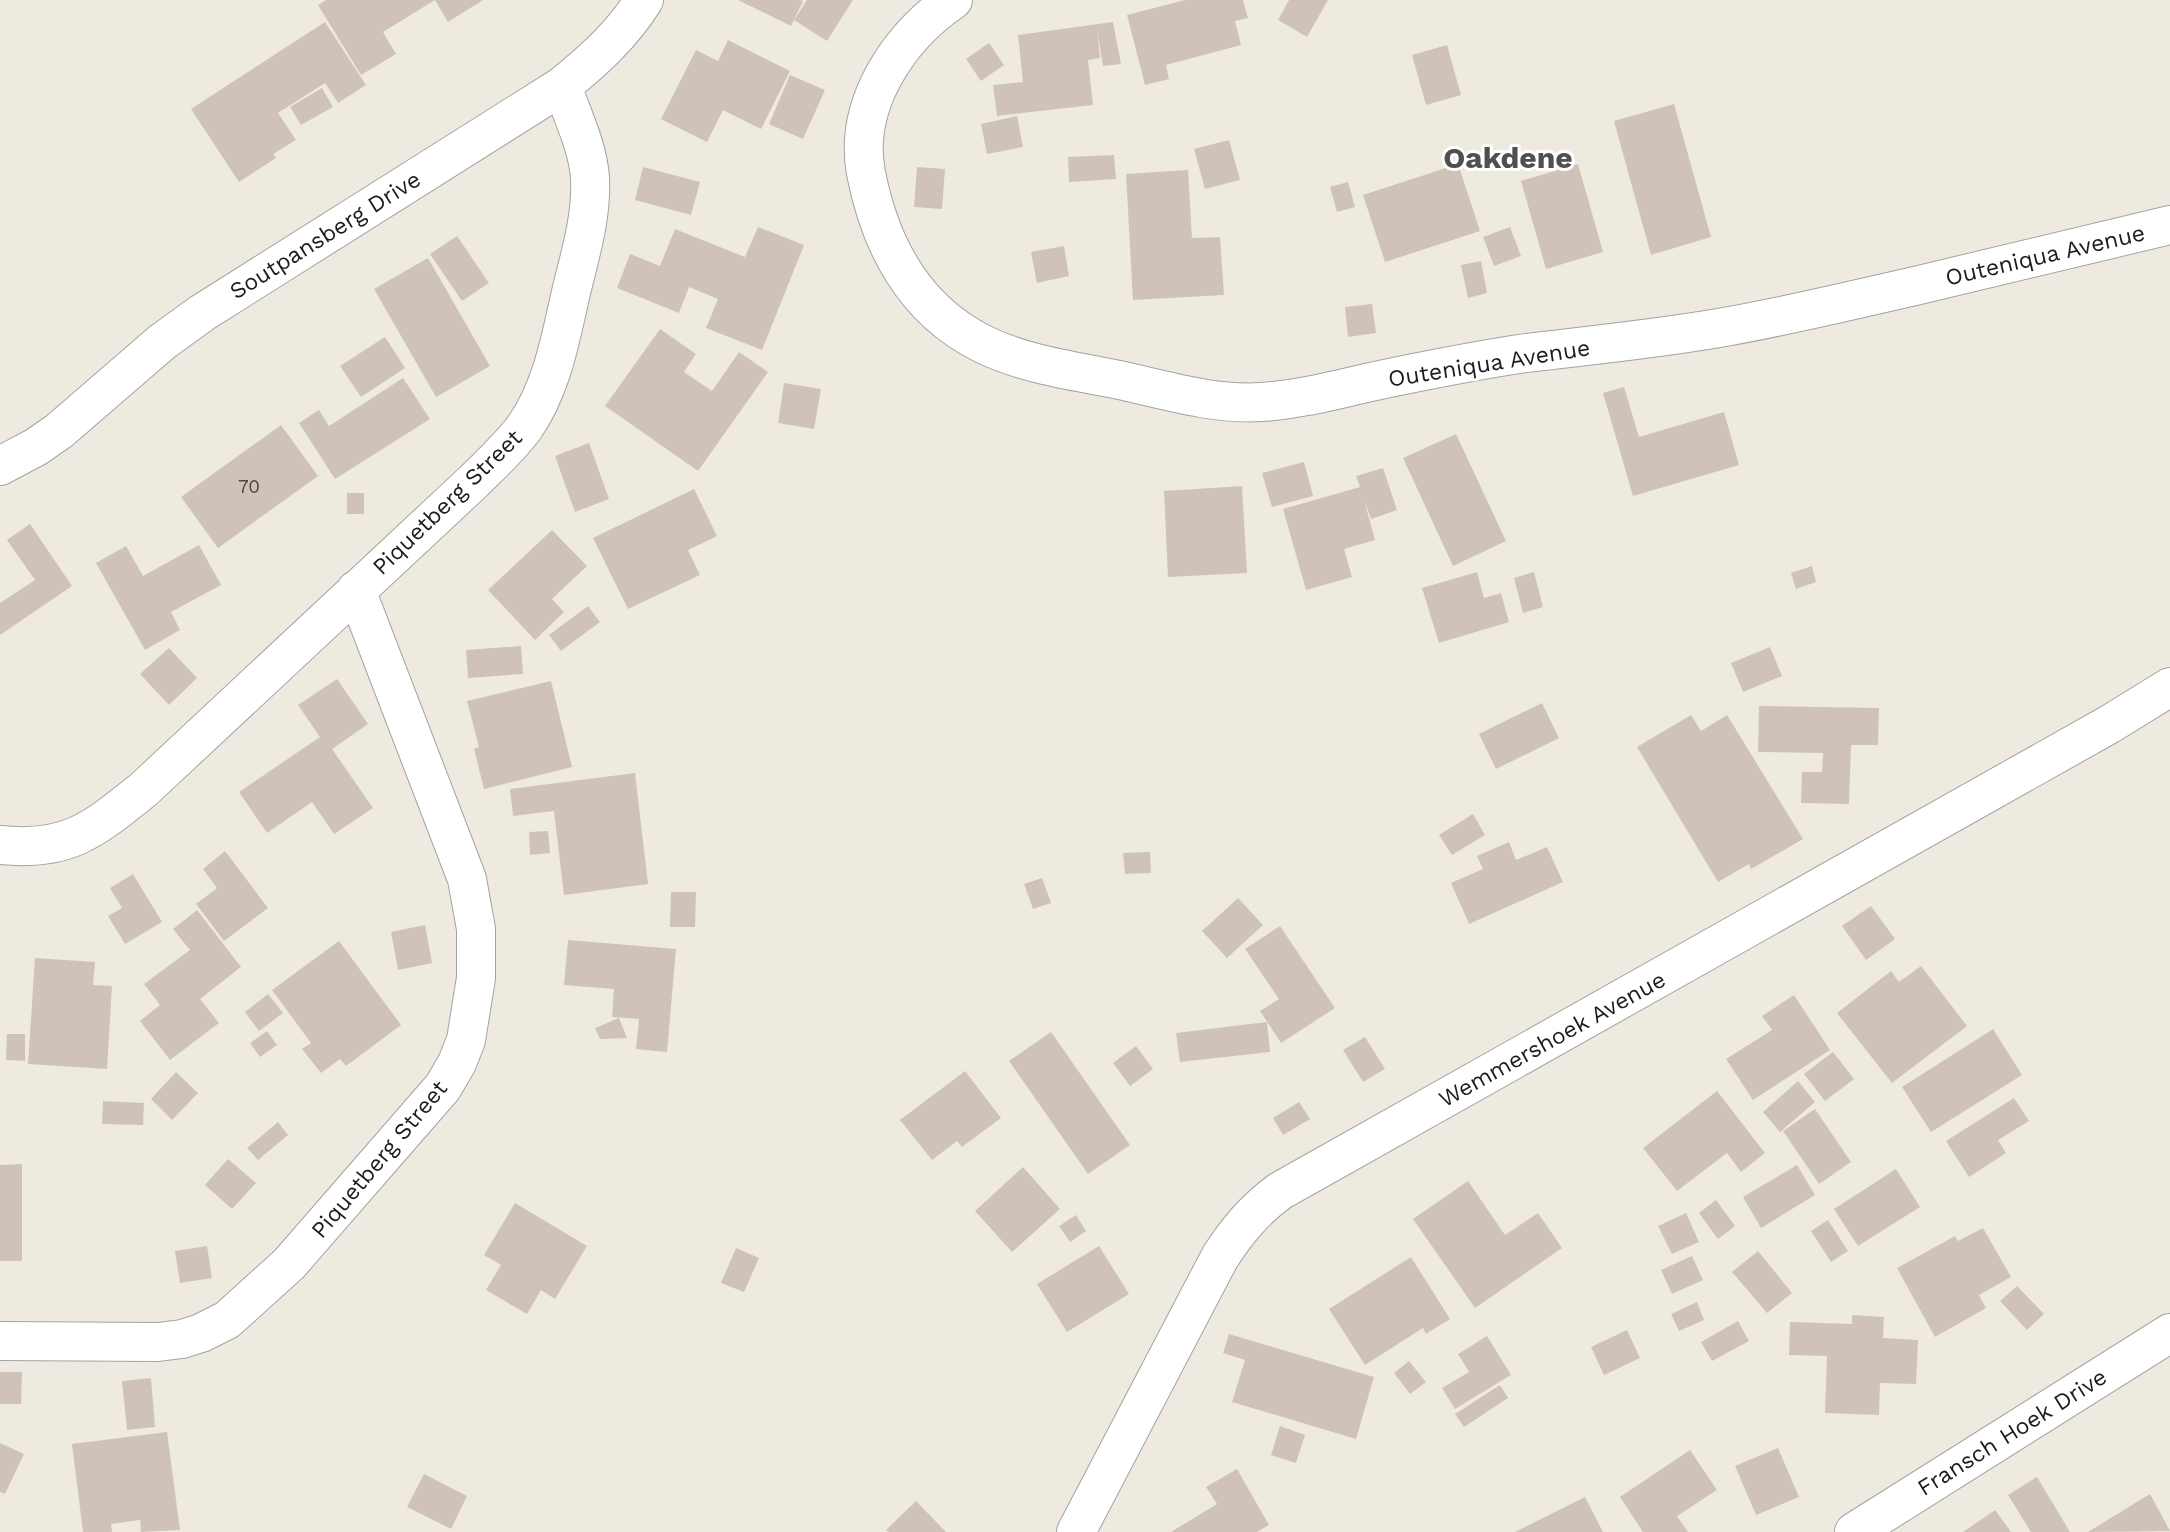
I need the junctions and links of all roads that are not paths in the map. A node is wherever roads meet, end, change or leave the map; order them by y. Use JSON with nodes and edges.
{"nodes":[{"id":1,"x":644,"y":0,"type":"edge"},
{"id":2,"x":953,"y":0,"type":"edge"},
{"id":3,"x":562,"y":86,"type":"junction"},
{"id":4,"x":2170,"y":225,"type":"edge"},
{"id":5,"x":0,"y":466,"type":"edge"},
{"id":6,"x":356,"y":590,"type":"junction"},
{"id":7,"x":2170,"y":687,"type":"edge"},
{"id":8,"x":0,"y":845,"type":"edge"},
{"id":9,"x":2170,"y":1333,"type":"edge"},
{"id":10,"x":0,"y":1340,"type":"edge"},
{"id":11,"x":1076,"y":1532,"type":"edge"},
{"id":12,"x":1854,"y":1532,"type":"edge"}],
"edges":[{"from":1,"to":3,"type":"street","name":"Soutpansberg Drive"},
{"from":2,"to":4,"type":"street","name":"Outeniqua Avenue"},
{"from":3,"to":5,"type":"street","name":"Soutpansberg Drive"},
{"from":3,"to":6,"type":"street","name":"Piquetberg Street"},
{"from":6,"to":8,"type":"street","name":"Piquetberg Street"},
{"from":6,"to":10,"type":"street","name":"Piquetberg Street"},
{"from":7,"to":11,"type":"street","name":"Wemmershoek Avenue"},
{"from":9,"to":12,"type":"street","name":"Fransch Hoek Drive"}]}
